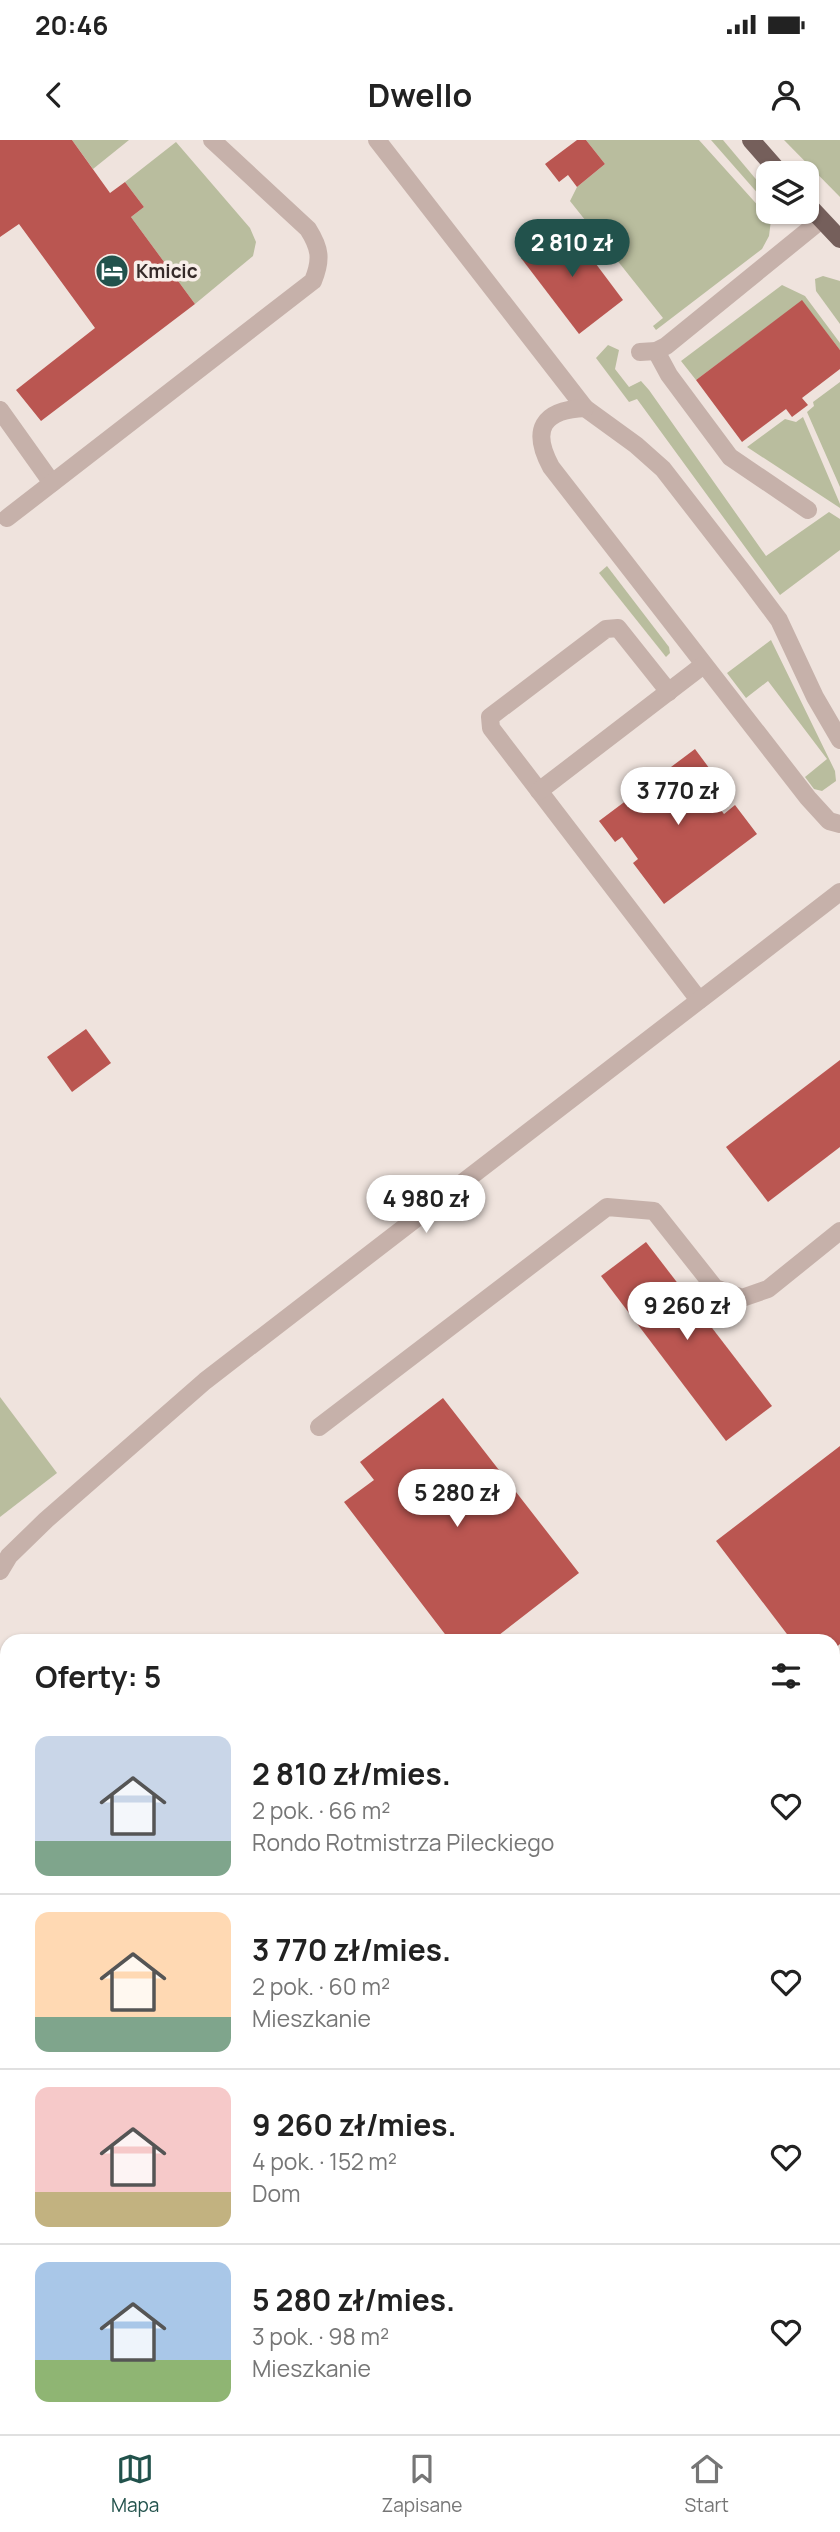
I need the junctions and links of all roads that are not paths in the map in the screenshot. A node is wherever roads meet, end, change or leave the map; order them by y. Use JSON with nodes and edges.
{"nodes":[{"id":1,"x":212,"y":140,"type":"edge"},
{"id":2,"x":377,"y":140,"type":"edge"},
{"id":3,"x":751,"y":140,"type":"edge"},
{"id":4,"x":769,"y":161,"type":"edge"},
{"id":5,"x":819,"y":218,"type":"edge"},
{"id":6,"x":821,"y":220,"type":"junction"},
{"id":7,"x":840,"y":223,"type":"edge"},
{"id":8,"x":840,"y":239,"type":"edge"},
{"id":9,"x":585,"y":408,"type":"junction"},
{"id":10,"x":0,"y":411,"type":"edge"},
{"id":11,"x":52,"y":483,"type":"junction"},
{"id":12,"x":808,"y":510,"type":"dead end"},
{"id":13,"x":7,"y":518,"type":"dead end"},
{"id":14,"x":702,"y":666,"type":"junction"},
{"id":15,"x":669,"y":692,"type":"junction"},
{"id":16,"x":839,"y":735,"type":"edge"},
{"id":17,"x":539,"y":791,"type":"junction"},
{"id":18,"x":840,"y":824,"type":"edge"},
{"id":19,"x":840,"y":892,"type":"edge"},
{"id":20,"x":699,"y":1000,"type":"junction"},
{"id":21,"x":840,"y":1231,"type":"edge"},
{"id":22,"x":319,"y":1427,"type":"dead end"},
{"id":23,"x":0,"y":1571,"type":"edge"}],
"edges":[{"from":1,"to":11,"type":"street"},
{"from":2,"to":9,"type":"street"},
{"from":3,"to":4,"type":"main road"},
{"from":5,"to":6,"type":"main road"},
{"from":6,"to":7,"type":"main road"},
{"from":6,"to":8,"type":"main road"},
{"from":6,"to":12,"type":"street"},
{"from":9,"to":14,"type":"street"},
{"from":9,"to":16,"type":"street"},
{"from":10,"to":11,"type":"street"},
{"from":11,"to":13,"type":"street"},
{"from":14,"to":15,"type":"street"},
{"from":14,"to":18,"type":"street"},
{"from":15,"to":17,"type":"street"},
{"from":15,"to":17,"type":"street"},
{"from":17,"to":20,"type":"street"},
{"from":19,"to":20,"type":"street"},
{"from":20,"to":23,"type":"street"},
{"from":21,"to":22,"type":"street"}]}
